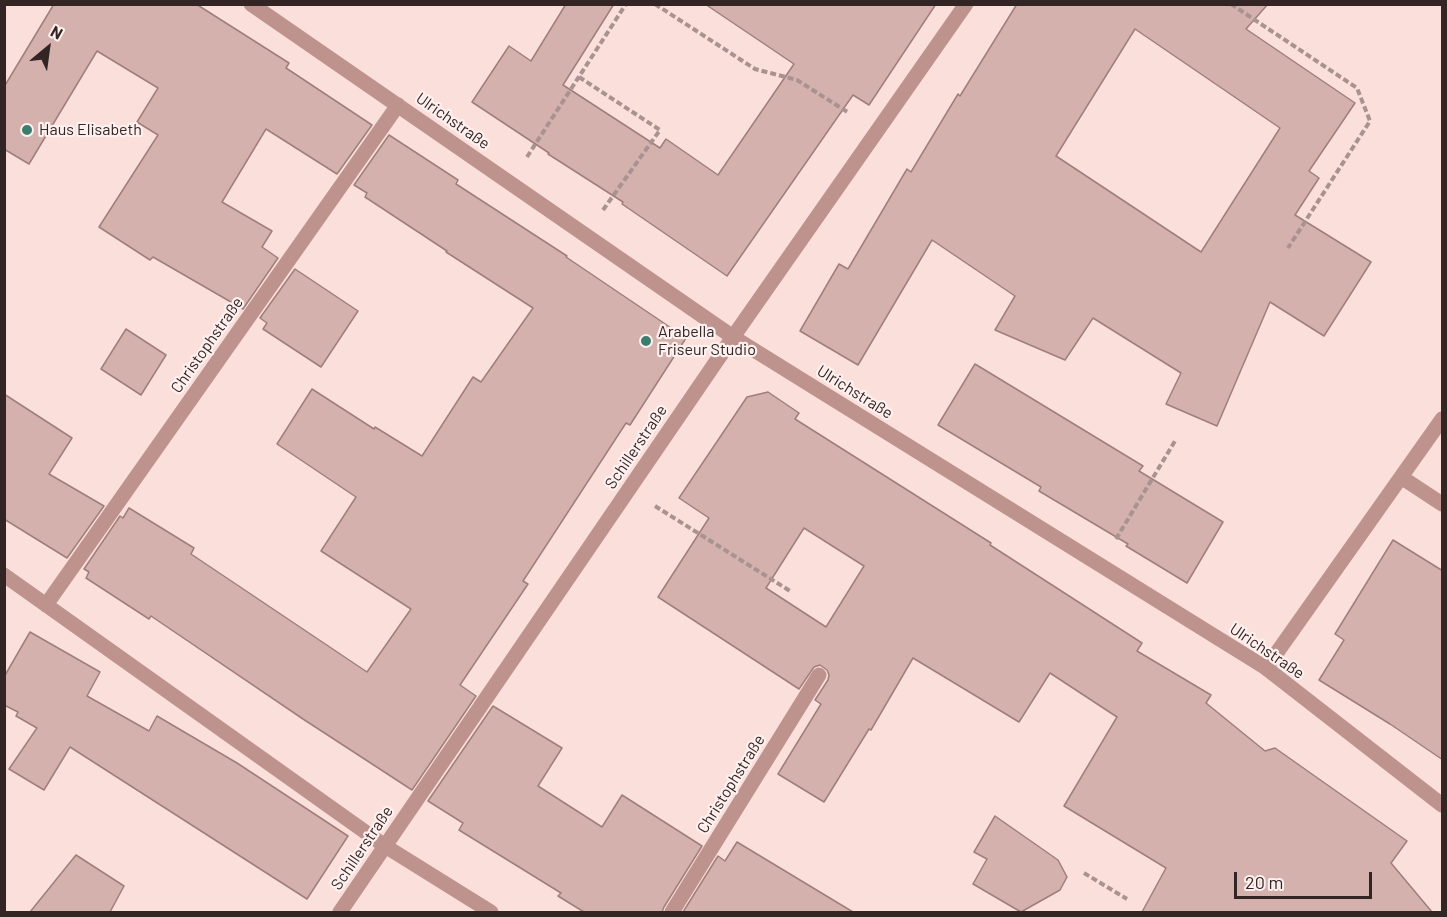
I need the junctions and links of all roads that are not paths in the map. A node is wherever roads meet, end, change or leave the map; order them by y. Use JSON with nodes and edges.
{"nodes":[{"id":1,"x":251,"y":4,"type":"edge"},
{"id":2,"x":966,"y":4,"type":"edge"},
{"id":3,"x":398,"y":105,"type":"junction"},
{"id":4,"x":733,"y":337,"type":"junction"},
{"id":5,"x":1443,"y":419,"type":"edge"},
{"id":6,"x":1401,"y":477,"type":"junction"},
{"id":7,"x":1443,"y":504,"type":"edge"},
{"id":8,"x":4,"y":575,"type":"edge"},
{"id":9,"x":46,"y":605,"type":"junction"},
{"id":10,"x":1266,"y":669,"type":"junction"},
{"id":11,"x":819,"y":675,"type":"dead end"},
{"id":12,"x":1443,"y":805,"type":"edge"},
{"id":13,"x":385,"y":846,"type":"junction"},
{"id":14,"x":340,"y":912,"type":"edge"},
{"id":15,"x":491,"y":912,"type":"edge"},
{"id":16,"x":672,"y":912,"type":"edge"}],
"edges":[{"from":1,"to":3,"type":"street","name":"Ulrichstraße"},
{"from":2,"to":4,"type":"street","name":"Schillerstraße"},
{"from":3,"to":4,"type":"street","name":"Ulrichstraße"},
{"from":3,"to":9,"type":"street","name":"Christophstraße"},
{"from":4,"to":10,"type":"street","name":"Ulrichstraße"},
{"from":4,"to":13,"type":"street","name":"Schillerstraße"},
{"from":5,"to":6,"type":"street"},
{"from":6,"to":7,"type":"street"},
{"from":6,"to":10,"type":"street"},
{"from":8,"to":9,"type":"street"},
{"from":9,"to":13,"type":"street"},
{"from":10,"to":12,"type":"street","name":"Ulrichstraße"},
{"from":11,"to":16,"type":"street","name":"Christophstraße"},
{"from":13,"to":14,"type":"street","name":"Schillerstraße"},
{"from":13,"to":15,"type":"street"}]}
